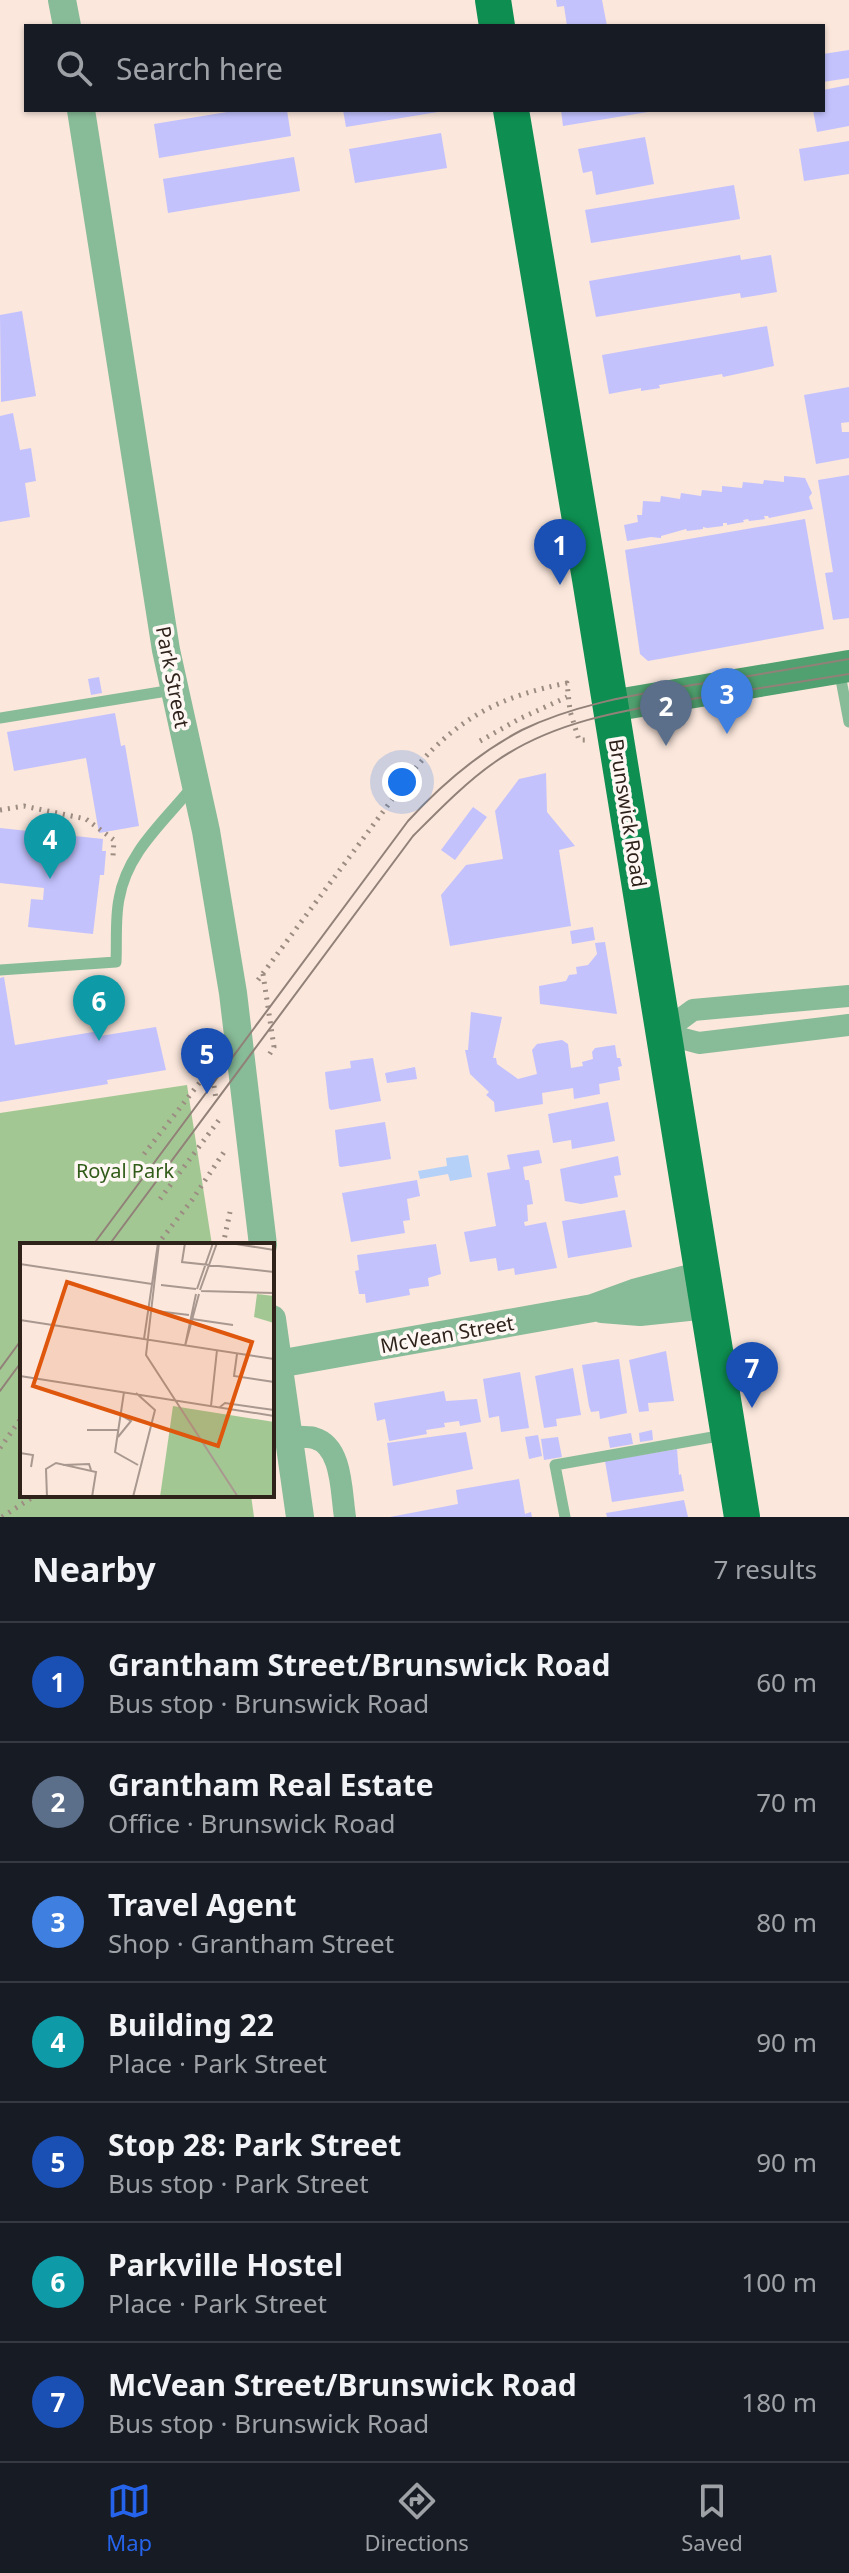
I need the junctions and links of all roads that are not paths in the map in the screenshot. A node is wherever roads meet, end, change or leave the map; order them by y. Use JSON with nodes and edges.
{"nodes":[{"id":1,"x":62,"y":0,"type":"edge"},
{"id":2,"x":493,"y":0,"type":"edge"},
{"id":3,"x":67,"y":24,"type":"edge"},
{"id":4,"x":497,"y":24,"type":"edge"},
{"id":5,"x":81,"y":112,"type":"edge"},
{"id":6,"x":511,"y":112,"type":"edge"},
{"id":7,"x":844,"y":667,"type":"edge"},
{"id":8,"x":174,"y":690,"type":"junction"},
{"id":9,"x":611,"y":706,"type":"junction"},
{"id":10,"x":0,"y":718,"type":"edge"},
{"id":11,"x":849,"y":722,"type":"edge"},
{"id":12,"x":196,"y":783,"type":"junction"},
{"id":13,"x":0,"y":970,"type":"edge"},
{"id":14,"x":849,"y":996,"type":"edge"},
{"id":15,"x":849,"y":1025,"type":"edge"},
{"id":16,"x":662,"y":1033,"type":"junction"},
{"id":17,"x":263,"y":1243,"type":"edge"},
{"id":18,"x":705,"y":1290,"type":"junction"},
{"id":19,"x":274,"y":1324,"type":"edge"},
{"id":20,"x":290,"y":1362,"type":"junction"},
{"id":21,"x":728,"y":1435,"type":"junction"},
{"id":22,"x":288,"y":1437,"type":"junction"},
{"id":23,"x":300,"y":1517,"type":"edge"},
{"id":24,"x":345,"y":1517,"type":"edge"},
{"id":25,"x":565,"y":1517,"type":"edge"},
{"id":26,"x":742,"y":1517,"type":"edge"}],
"edges":[{"from":1,"to":3,"type":"street"},
{"from":2,"to":4,"type":"main road"},
{"from":5,"to":8,"type":"street","name":"Park Street"},
{"from":6,"to":9,"type":"main road","name":"Brunswick Road"},
{"from":7,"to":9,"type":"main road"},
{"from":7,"to":11,"type":"lane"},
{"from":8,"to":10,"type":"lane"},
{"from":8,"to":12,"type":"street","name":"Park Street"},
{"from":9,"to":16,"type":"main road","name":"Brunswick Road"},
{"from":12,"to":13,"type":"lane"},
{"from":12,"to":17,"type":"street","name":"Park Street"},
{"from":14,"to":16,"type":"street"},
{"from":15,"to":16,"type":"street"},
{"from":16,"to":18,"type":"main road","name":"Brunswick Road"},
{"from":18,"to":20,"type":"street","name":"McVean Street"},
{"from":18,"to":21,"type":"main road","name":"Brunswick Road"},
{"from":19,"to":20,"type":"street"},
{"from":20,"to":22,"type":"street"},
{"from":21,"to":25,"type":"lane"},
{"from":21,"to":26,"type":"main road","name":"Brunswick Road"},
{"from":22,"to":23,"type":"street"},
{"from":22,"to":24,"type":"street"}]}
